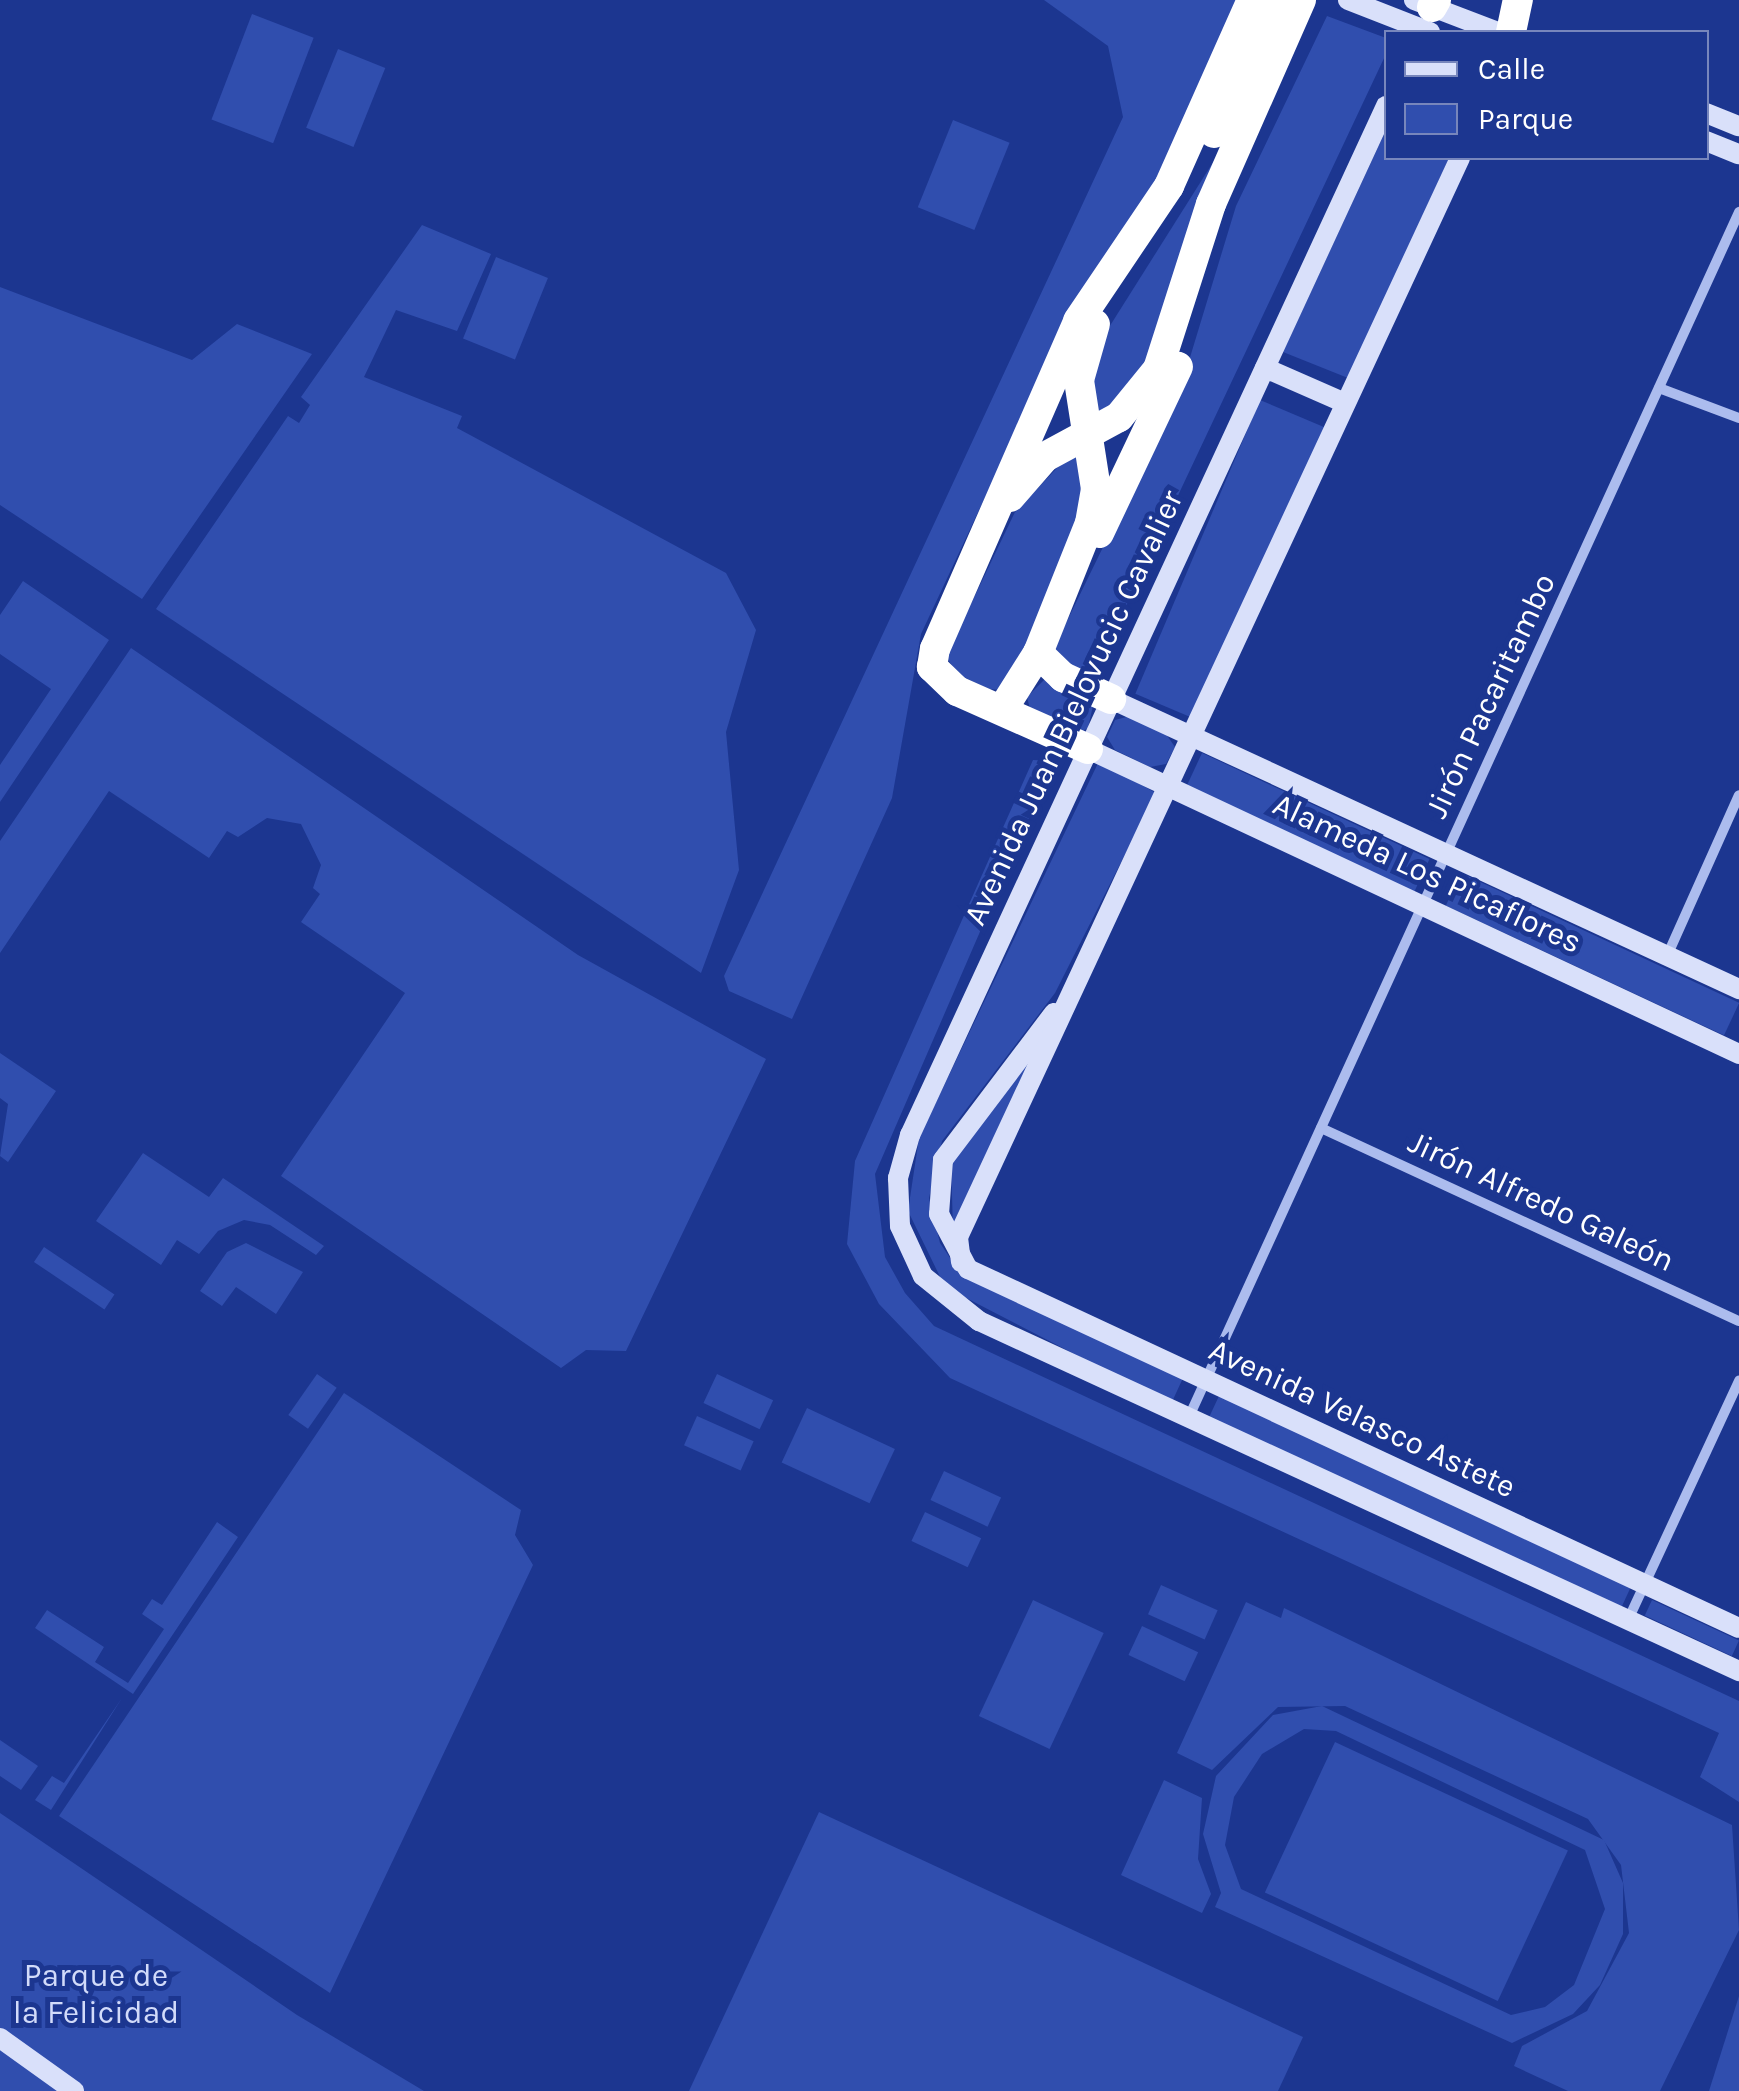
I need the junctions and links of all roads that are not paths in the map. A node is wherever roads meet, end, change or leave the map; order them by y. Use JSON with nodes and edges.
{"nodes":[{"id":1,"x":1252,"y":0,"type":"edge"},
{"id":2,"x":1277,"y":0,"type":"edge"},
{"id":3,"x":1301,"y":0,"type":"edge"},
{"id":4,"x":1320,"y":0,"type":"edge"},
{"id":5,"x":1518,"y":0,"type":"edge"},
{"id":6,"x":1353,"y":2,"type":"edge"},
{"id":7,"x":1426,"y":17,"type":"edge"},
{"id":8,"x":1488,"y":30,"type":"edge"},
{"id":9,"x":1512,"y":30,"type":"edge"},
{"id":10,"x":1384,"y":110,"type":"edge"},
{"id":11,"x":1709,"y":115,"type":"edge"},
{"id":12,"x":1739,"y":126,"type":"edge"},
{"id":13,"x":1709,"y":142,"type":"edge"},
{"id":14,"x":1739,"y":154,"type":"edge"},
{"id":15,"x":1459,"y":160,"type":"edge"},
{"id":16,"x":1739,"y":212,"type":"edge"},
{"id":17,"x":1266,"y":368,"type":"junction"},
{"id":18,"x":1659,"y":388,"type":"junction"},
{"id":19,"x":1345,"y":403,"type":"junction"},
{"id":20,"x":1739,"y":418,"type":"edge"},
{"id":21,"x":1087,"y":435,"type":"junction"},
{"id":22,"x":956,"y":595,"type":"junction"},
{"id":23,"x":1053,"y":620,"type":"junction"},
{"id":24,"x":1038,"y":653,"type":"junction"},
{"id":25,"x":1111,"y":699,"type":"junction"},
{"id":26,"x":1002,"y":710,"type":"junction"},
{"id":27,"x":1194,"y":737,"type":"junction"},
{"id":28,"x":1088,"y":750,"type":"junction"},
{"id":29,"x":1170,"y":787,"type":"junction"},
{"id":30,"x":1739,"y":796,"type":"edge"},
{"id":31,"x":1446,"y":854,"type":"junction"},
{"id":32,"x":1423,"y":906,"type":"junction"},
{"id":33,"x":1667,"y":956,"type":"junction"},
{"id":34,"x":1075,"y":988,"type":"junction"},
{"id":35,"x":1739,"y":989,"type":"edge"},
{"id":36,"x":1739,"y":1054,"type":"edge"},
{"id":37,"x":1321,"y":1128,"type":"junction"},
{"id":38,"x":961,"y":1262,"type":"junction"},
{"id":39,"x":1739,"y":1322,"type":"edge"},
{"id":40,"x":1206,"y":1379,"type":"junction"},
{"id":41,"x":1739,"y":1380,"type":"edge"},
{"id":42,"x":1188,"y":1419,"type":"junction"},
{"id":43,"x":1645,"y":1584,"type":"junction"},
{"id":44,"x":1628,"y":1621,"type":"junction"},
{"id":45,"x":1739,"y":1628,"type":"edge"},
{"id":46,"x":1739,"y":1672,"type":"edge"},
{"id":47,"x":0,"y":2038,"type":"edge"},
{"id":48,"x":74,"y":2091,"type":"edge"}],
"edges":[{"from":1,"to":22,"type":"highway"},
{"from":2,"to":21,"type":"highway"},
{"from":3,"to":21,"type":"highway"},
{"from":4,"to":23,"type":"highway"},
{"from":5,"to":9,"type":"highway"},
{"from":6,"to":7,"type":"main road"},
{"from":7,"to":8,"type":"main road"},
{"from":10,"to":17,"type":"main road","name":"Avenida Juan Bielovucic Cavalier"},
{"from":11,"to":12,"type":"main road"},
{"from":13,"to":14,"type":"main road"},
{"from":15,"to":19,"type":"main road"},
{"from":16,"to":18,"type":"street","name":"Jirón Pacaritambo"},
{"from":17,"to":19,"type":"main road"},
{"from":17,"to":25,"type":"main road","name":"Avenida Juan Bielovucic Cavalier"},
{"from":18,"to":20,"type":"street"},
{"from":18,"to":31,"type":"street","name":"Jirón Pacaritambo"},
{"from":19,"to":27,"type":"main road"},
{"from":21,"to":22,"type":"highway"},
{"from":21,"to":23,"type":"highway"},
{"from":22,"to":26,"type":"highway"},
{"from":23,"to":24,"type":"highway"},
{"from":24,"to":25,"type":"highway"},
{"from":24,"to":26,"type":"highway"},
{"from":25,"to":27,"type":"main road","name":"Alameda Los Picaflores"},
{"from":25,"to":28,"type":"main road","name":"Avenida Juan Bielovucic Cavalier"},
{"from":26,"to":28,"type":"highway"},
{"from":27,"to":29,"type":"main road"},
{"from":27,"to":31,"type":"main road","name":"Alameda Los Picaflores"},
{"from":28,"to":29,"type":"main road","name":"Alameda Los Picaflores"},
{"from":28,"to":42,"type":"main road","name":"Avenida Juan Bielovucic Cavalier"},
{"from":29,"to":32,"type":"main road","name":"Alameda Los Picaflores"},
{"from":29,"to":34,"type":"main road"},
{"from":30,"to":33,"type":"street"},
{"from":31,"to":32,"type":"street","name":"Jirón Pacaritambo"},
{"from":31,"to":33,"type":"main road","name":"Alameda Los Picaflores"},
{"from":32,"to":36,"type":"main road","name":"Alameda Los Picaflores"},
{"from":32,"to":37,"type":"street","name":"Jirón Pacaritambo"},
{"from":33,"to":35,"type":"main road","name":"Alameda Los Picaflores"},
{"from":34,"to":38,"type":"main road"},
{"from":34,"to":38,"type":"main road"},
{"from":37,"to":39,"type":"street","name":"Jirón Alfredo Galeón"},
{"from":37,"to":40,"type":"street","name":"Jirón Pacaritambo"},
{"from":38,"to":40,"type":"main road","name":"Avenida Velasco Astete"},
{"from":40,"to":42,"type":"street","name":"Jirón Pacaritambo"},
{"from":40,"to":43,"type":"main road","name":"Avenida Velasco Astete"},
{"from":41,"to":43,"type":"street"},
{"from":42,"to":44,"type":"main road"},
{"from":43,"to":44,"type":"street"},
{"from":43,"to":45,"type":"main road","name":"Avenida Velasco Astete"},
{"from":44,"to":46,"type":"main road"},
{"from":47,"to":48,"type":"main road"}]}
